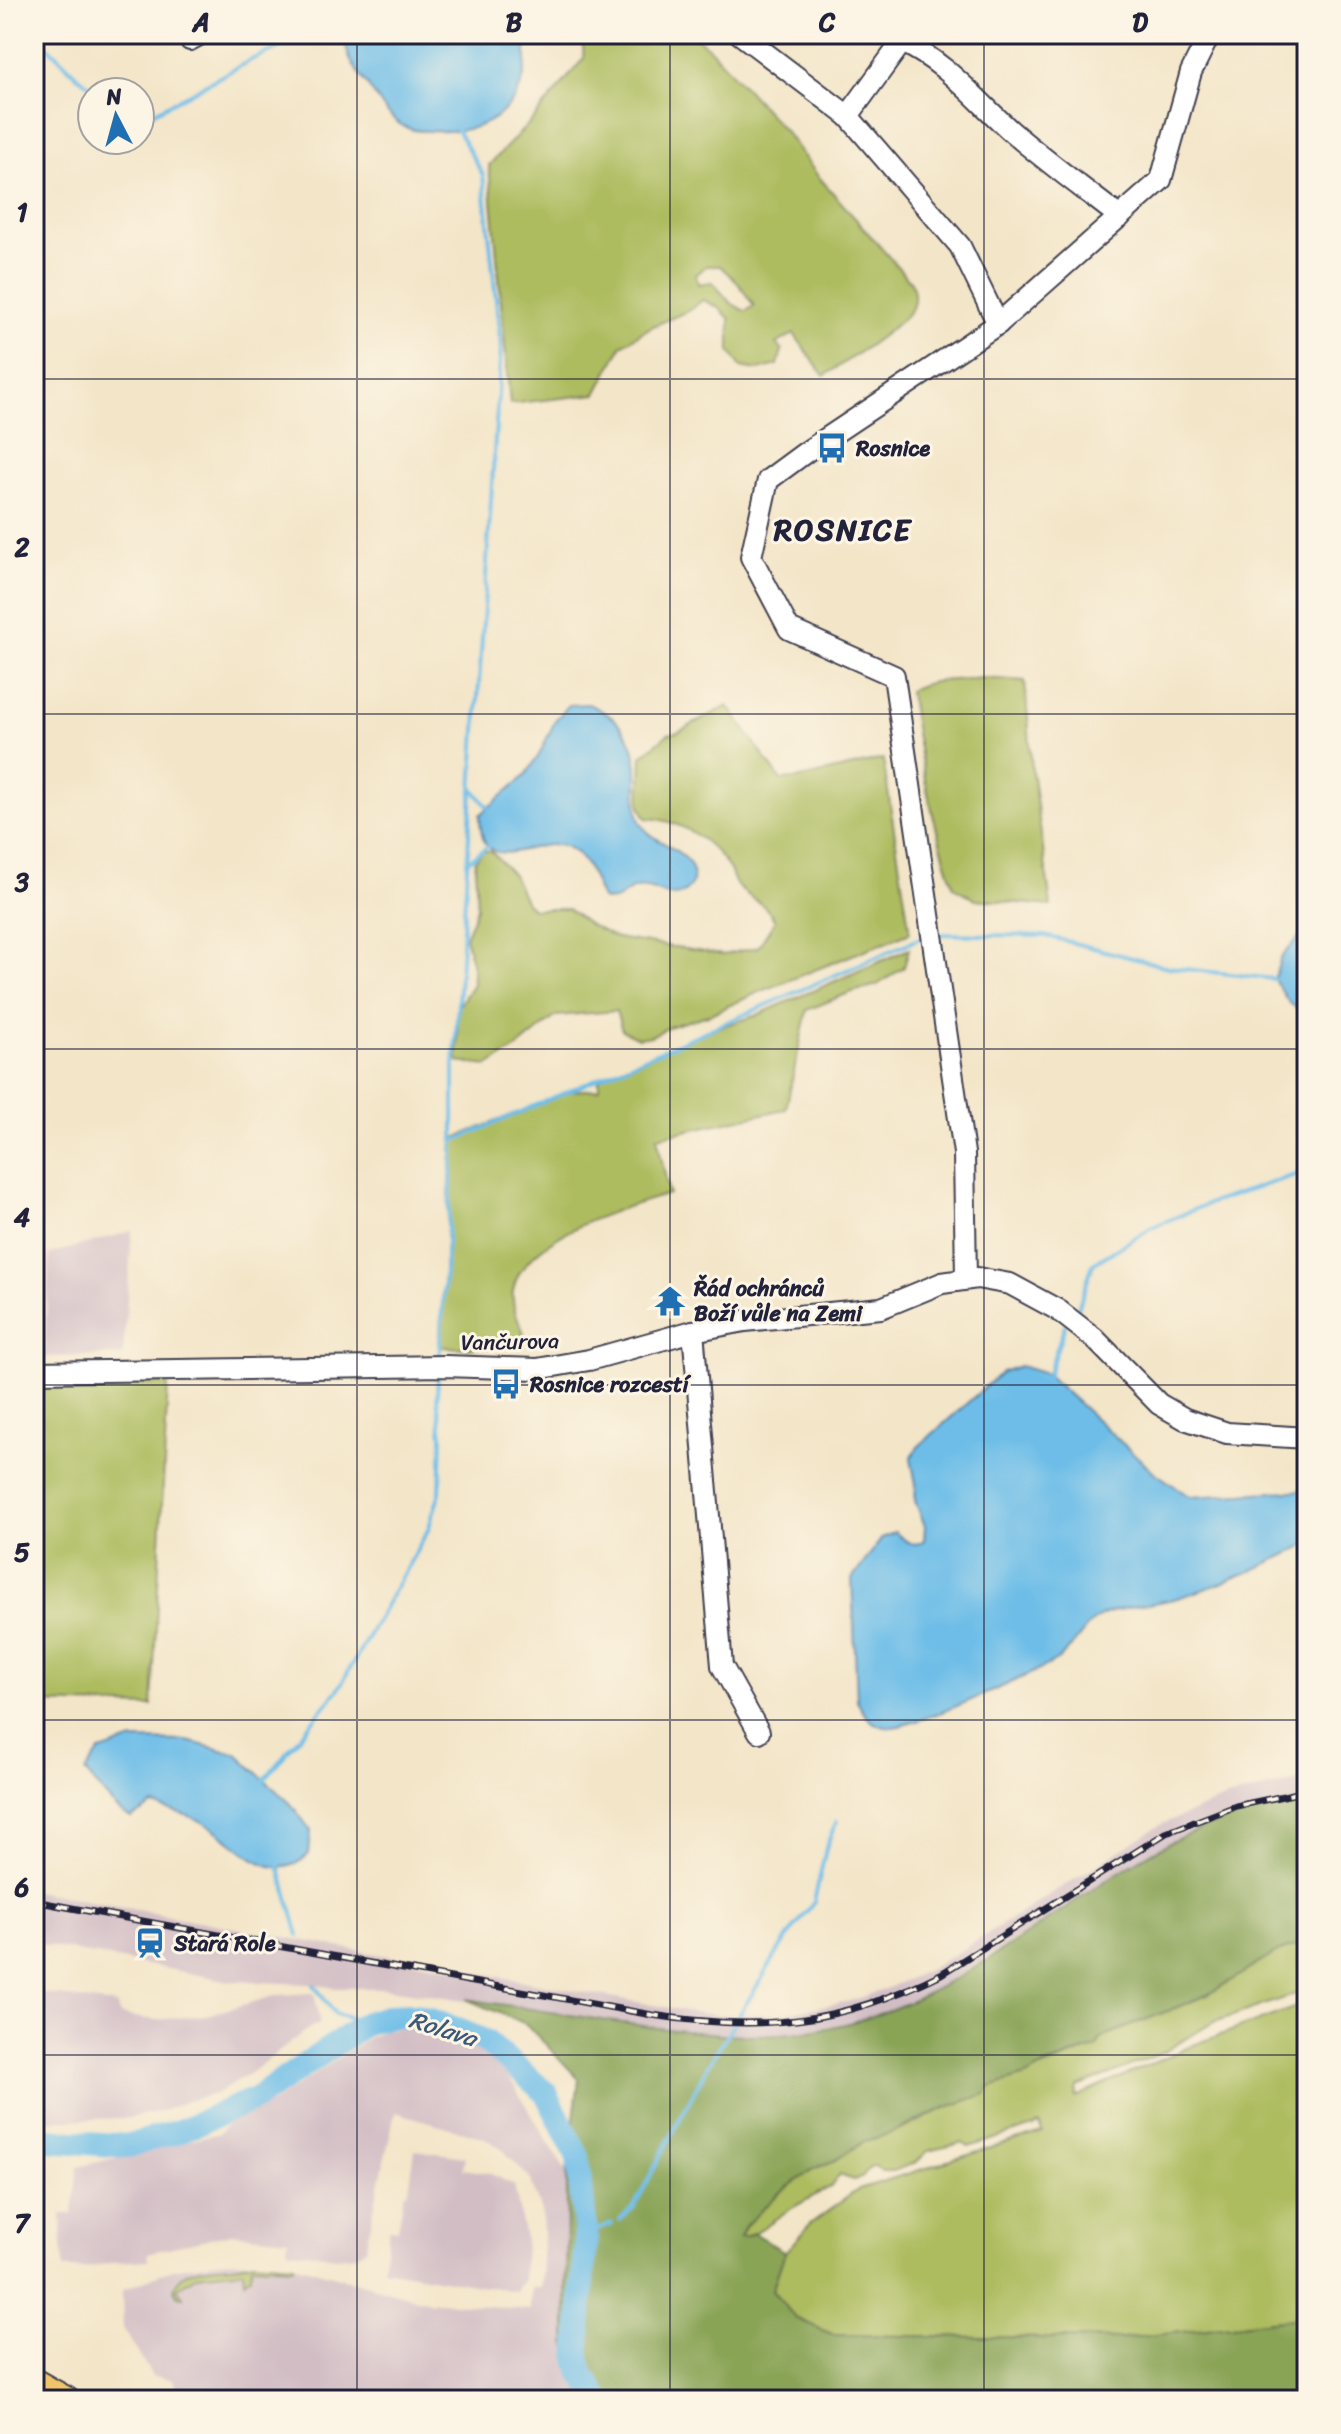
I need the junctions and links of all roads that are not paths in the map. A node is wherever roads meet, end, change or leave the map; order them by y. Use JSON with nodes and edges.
{"nodes":[{"id":1,"x":740,"y":34,"type":"edge"},
{"id":2,"x":1210,"y":34,"type":"edge"},
{"id":3,"x":899,"y":38,"type":"edge"},
{"id":4,"x":848,"y":116,"type":"junction"},
{"id":5,"x":1120,"y":217,"type":"junction"},
{"id":6,"x":998,"y":324,"type":"junction"},
{"id":7,"x":966,"y":1278,"type":"junction"},
{"id":8,"x":693,"y":1331,"type":"junction"},
{"id":9,"x":34,"y":1372,"type":"edge"},
{"id":10,"x":1307,"y":1438,"type":"edge"},
{"id":11,"x":759,"y":1732,"type":"dead end"},
{"id":12,"x":34,"y":2382,"type":"edge"},
{"id":13,"x":66,"y":2400,"type":"edge"}],
"edges":[{"from":1,"to":4,"type":"street"},
{"from":2,"to":5,"type":"street"},
{"from":3,"to":4,"type":"street"},
{"from":3,"to":5,"type":"street"},
{"from":4,"to":6,"type":"street"},
{"from":5,"to":6,"type":"street"},
{"from":6,"to":7,"type":"street"},
{"from":7,"to":8,"type":"street","name":"Vančurova"},
{"from":7,"to":10,"type":"street","name":"Vančurova"},
{"from":8,"to":9,"type":"street","name":"Vančurova"},
{"from":8,"to":11,"type":"street"},
{"from":12,"to":13,"type":"main road"}]}
